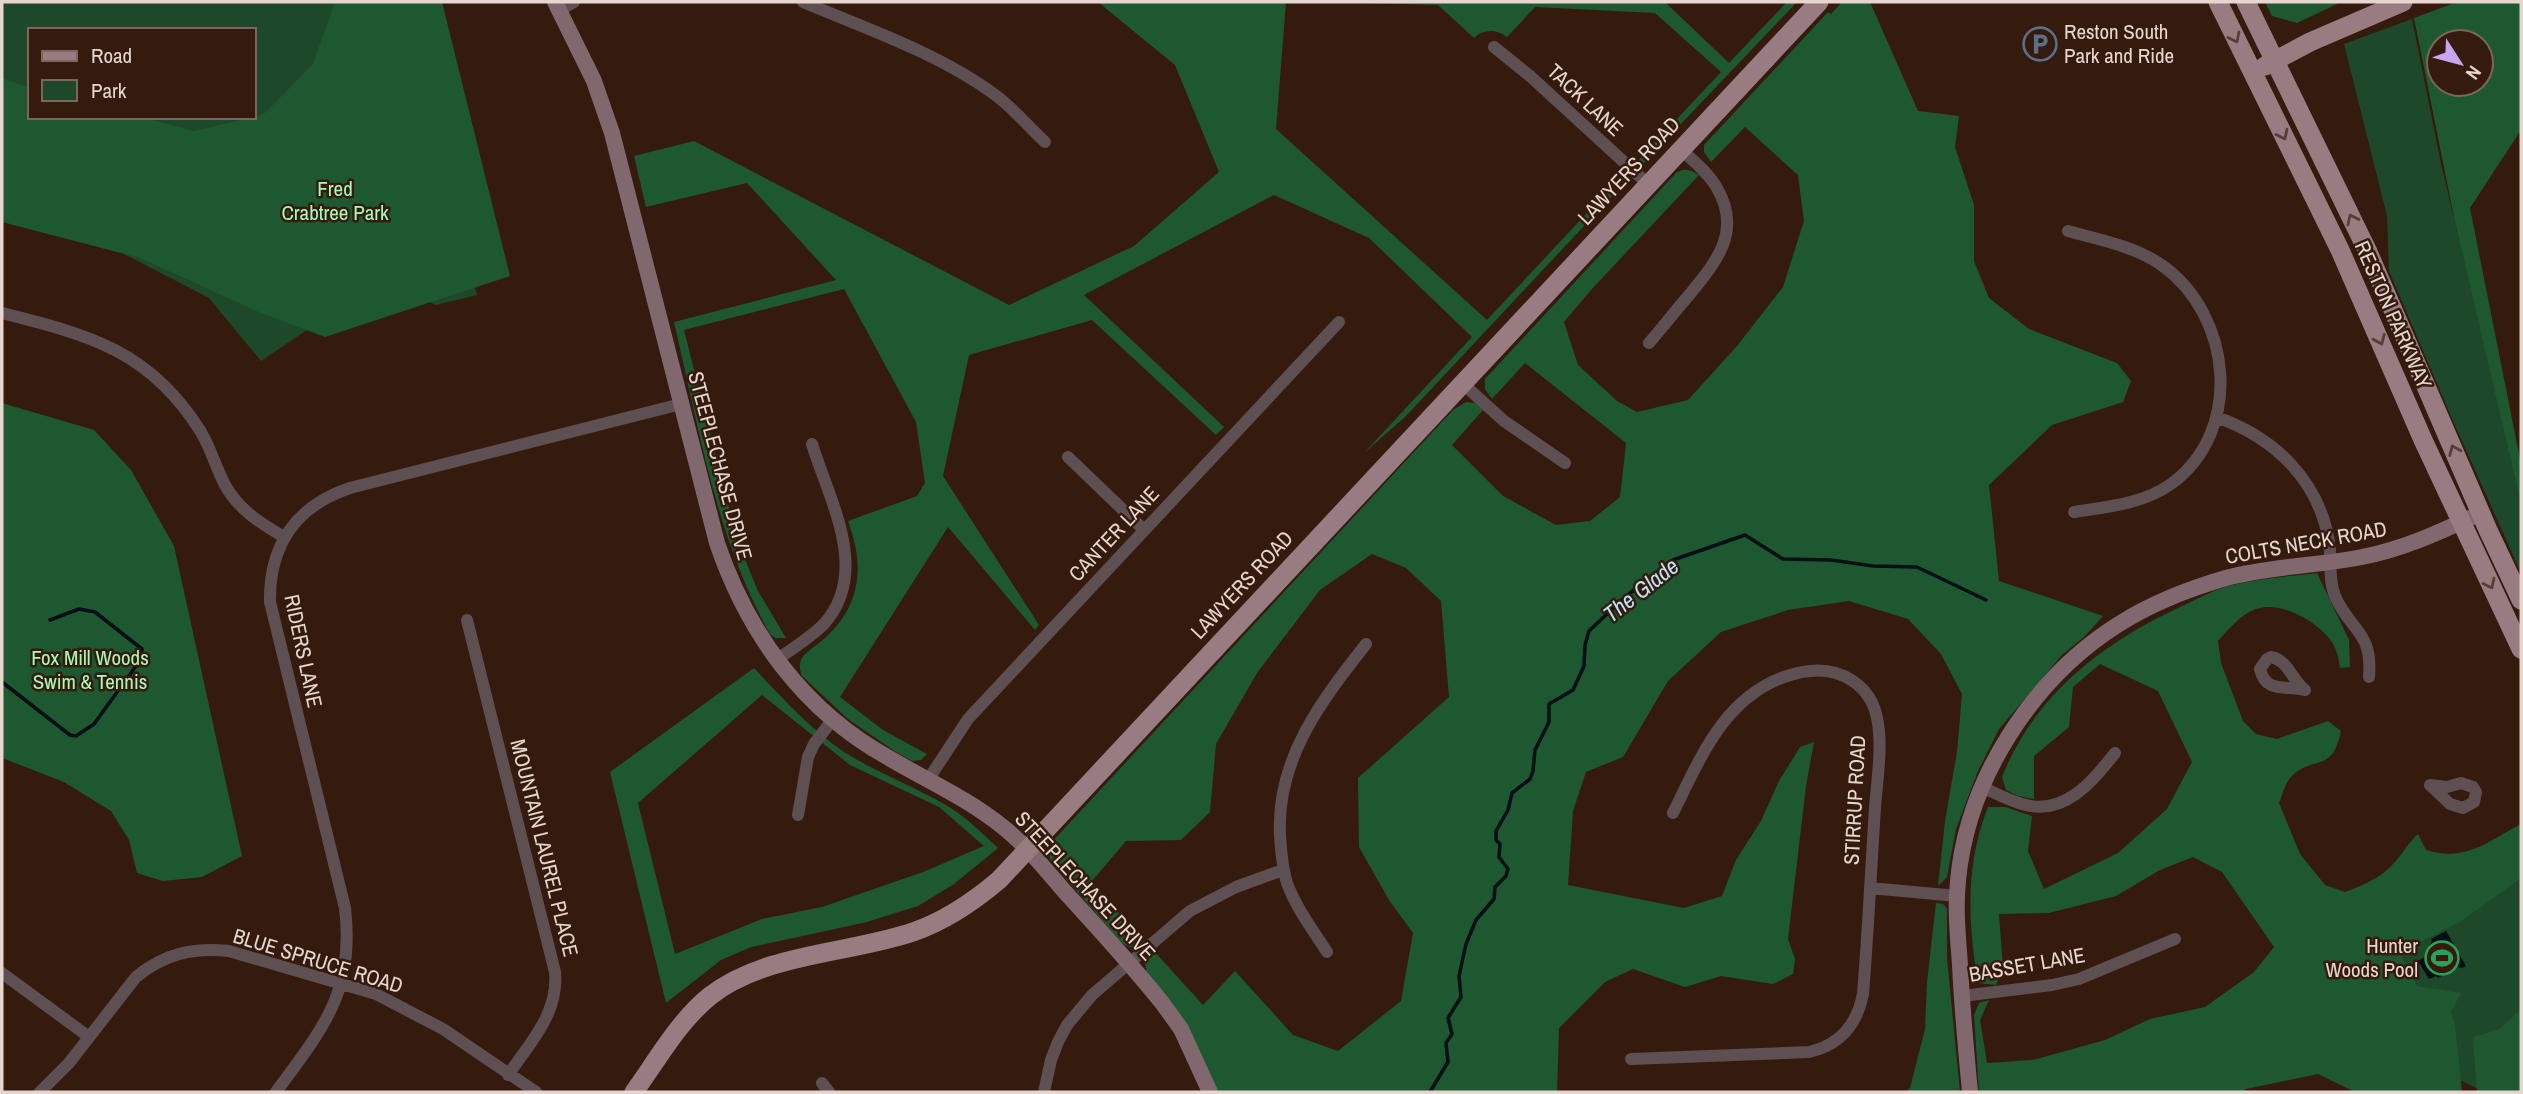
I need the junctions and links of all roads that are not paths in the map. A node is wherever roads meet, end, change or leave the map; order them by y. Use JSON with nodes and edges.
{"nodes":[{"id":1,"x":574,"y":2,"type":"edge"},
{"id":2,"x":803,"y":2,"type":"edge"},
{"id":3,"x":1819,"y":2,"type":"edge"},
{"id":4,"x":2218,"y":2,"type":"edge"},
{"id":5,"x":2246,"y":2,"type":"edge"},
{"id":6,"x":2403,"y":2,"type":"edge"},
{"id":7,"x":558,"y":6,"type":"edge"},
{"id":8,"x":1494,"y":47,"type":"dead end"},
{"id":9,"x":2275,"y":61,"type":"junction"},
{"id":10,"x":2253,"y":73,"type":"junction"},
{"id":11,"x":1045,"y":142,"type":"dead end"},
{"id":12,"x":1681,"y":149,"type":"junction"},
{"id":13,"x":1648,"y":184,"type":"junction"},
{"id":14,"x":2068,"y":231,"type":"dead end"},
{"id":15,"x":2,"y":313,"type":"edge"},
{"id":16,"x":1339,"y":322,"type":"dead end"},
{"id":17,"x":1649,"y":343,"type":"dead end"},
{"id":18,"x":1462,"y":383,"type":"junction"},
{"id":19,"x":681,"y":404,"type":"junction"},
{"id":20,"x":2216,"y":417,"type":"junction"},
{"id":21,"x":812,"y":444,"type":"dead end"},
{"id":22,"x":1068,"y":457,"type":"dead end"},
{"id":23,"x":1565,"y":463,"type":"dead end"},
{"id":24,"x":2074,"y":512,"type":"dead end"},
{"id":25,"x":2481,"y":513,"type":"junction"},
{"id":26,"x":2461,"y":522,"type":"junction"},
{"id":27,"x":1144,"y":530,"type":"junction"},
{"id":28,"x":284,"y":537,"type":"junction"},
{"id":29,"x":2332,"y":562,"type":"junction"},
{"id":30,"x":2521,"y":600,"type":"edge"},
{"id":31,"x":467,"y":620,"type":"dead end"},
{"id":32,"x":1366,"y":643,"type":"dead end"},
{"id":33,"x":2521,"y":649,"type":"edge"},
{"id":34,"x":776,"y":660,"type":"junction"},
{"id":35,"x":2369,"y":677,"type":"dead end"},
{"id":36,"x":833,"y":719,"type":"junction"},
{"id":37,"x":2115,"y":753,"type":"dead end"},
{"id":38,"x":928,"y":779,"type":"junction"},
{"id":39,"x":1982,"y":787,"type":"junction"},
{"id":40,"x":1673,"y":813,"type":"dead end"},
{"id":41,"x":798,"y":815,"type":"dead end"},
{"id":42,"x":1027,"y":849,"type":"junction"},
{"id":43,"x":1283,"y":870,"type":"junction"},
{"id":44,"x":1870,"y":888,"type":"junction"},
{"id":45,"x":1956,"y":896,"type":"junction"},
{"id":46,"x":2175,"y":939,"type":"dead end"},
{"id":47,"x":1327,"y":953,"type":"dead end"},
{"id":48,"x":1130,"y":963,"type":"junction"},
{"id":49,"x":2,"y":973,"type":"edge"},
{"id":50,"x":340,"y":983,"type":"junction"},
{"id":51,"x":1962,"y":996,"type":"junction"},
{"id":52,"x":89,"y":1037,"type":"junction"},
{"id":53,"x":1631,"y":1059,"type":"dead end"},
{"id":54,"x":508,"y":1075,"type":"junction"},
{"id":55,"x":40,"y":1092,"type":"edge"},
{"id":56,"x":276,"y":1092,"type":"edge"},
{"id":57,"x":536,"y":1092,"type":"edge"},
{"id":58,"x":634,"y":1092,"type":"edge"},
{"id":59,"x":1044,"y":1092,"type":"edge"},
{"id":60,"x":1210,"y":1092,"type":"edge"},
{"id":61,"x":1970,"y":1092,"type":"edge"}],
"edges":[{"from":1,"to":7,"type":"street"},
{"from":2,"to":11,"type":"street"},
{"from":3,"to":12,"type":"main road","name":"LAWYERS ROAD"},
{"from":4,"to":10,"type":"main road","name":"RESTON PARKWAY","one_way":true},
{"from":5,"to":9,"type":"main road","name":"RESTON PARKWAY"},
{"from":6,"to":9,"type":"main road"},
{"from":7,"to":19,"type":"street","name":"STEEPLECHASE DRIVE"},
{"from":8,"to":13,"type":"street","name":"TACK LANE"},
{"from":9,"to":10,"type":"main road"},
{"from":25,"to":9,"type":"main road","name":"RESTON PARKWAY","one_way":true},
{"from":10,"to":26,"type":"main road","name":"RESTON PARKWAY","one_way":true},
{"from":12,"to":13,"type":"main road","name":"LAWYERS ROAD"},
{"from":12,"to":17,"type":"street"},
{"from":13,"to":18,"type":"main road","name":"LAWYERS ROAD"},
{"from":14,"to":20,"type":"street"},
{"from":15,"to":28,"type":"street"},
{"from":16,"to":27,"type":"street","name":"CANTER LANE"},
{"from":18,"to":23,"type":"street"},
{"from":18,"to":42,"type":"main road","name":"LAWYERS ROAD"},
{"from":19,"to":28,"type":"street","name":"RIDERS LANE"},
{"from":19,"to":34,"type":"street","name":"STEEPLECHASE DRIVE"},
{"from":20,"to":24,"type":"street"},
{"from":20,"to":29,"type":"street"},
{"from":21,"to":34,"type":"street"},
{"from":22,"to":27,"type":"street"},
{"from":25,"to":26,"type":"street","name":"COLTS NECK ROAD"},
{"from":25,"to":30,"type":"main road","name":"RESTON PARKWAY"},
{"from":26,"to":29,"type":"street","name":"COLTS NECK ROAD"},
{"from":26,"to":33,"type":"main road","name":"RESTON PARKWAY","one_way":true},
{"from":27,"to":38,"type":"street","name":"CANTER LANE"},
{"from":28,"to":50,"type":"street","name":"RIDERS LANE"},
{"from":29,"to":35,"type":"street"},
{"from":29,"to":39,"type":"street","name":"COLTS NECK ROAD"},
{"from":31,"to":54,"type":"street","name":"MOUNTAIN LAUREL PLACE"},
{"from":32,"to":43,"type":"street"},
{"from":34,"to":36,"type":"street","name":"STEEPLECHASE DRIVE"},
{"from":36,"to":38,"type":"street","name":"STEEPLECHASE DRIVE"},
{"from":36,"to":41,"type":"street"},
{"from":37,"to":39,"type":"street"},
{"from":38,"to":42,"type":"street","name":"STEEPLECHASE DRIVE"},
{"from":39,"to":45,"type":"street","name":"COLTS NECK ROAD"},
{"from":40,"to":44,"type":"street","name":"STIRRUP ROAD"},
{"from":42,"to":48,"type":"street","name":"STEEPLECHASE DRIVE"},
{"from":42,"to":58,"type":"main road","name":"LAWYERS ROAD"},
{"from":43,"to":47,"type":"street"},
{"from":43,"to":48,"type":"street"},
{"from":44,"to":45,"type":"street","name":"STIRRUP ROAD"},
{"from":44,"to":53,"type":"street","name":"STIRRUP ROAD"},
{"from":45,"to":51,"type":"street","name":"COLTS NECK ROAD"},
{"from":46,"to":51,"type":"street","name":"BASSET LANE"},
{"from":48,"to":59,"type":"street"},
{"from":48,"to":60,"type":"street","name":"STEEPLECHASE DRIVE"},
{"from":49,"to":52,"type":"street"},
{"from":50,"to":52,"type":"street","name":"BLUE SPRUCE ROAD"},
{"from":50,"to":54,"type":"street","name":"BLUE SPRUCE ROAD"},
{"from":50,"to":56,"type":"street","name":"RIDERS LANE"},
{"from":51,"to":61,"type":"street","name":"COLTS NECK ROAD"},
{"from":52,"to":55,"type":"street","name":"BLUE SPRUCE ROAD"},
{"from":54,"to":57,"type":"street","name":"BLUE SPRUCE ROAD"}]}
